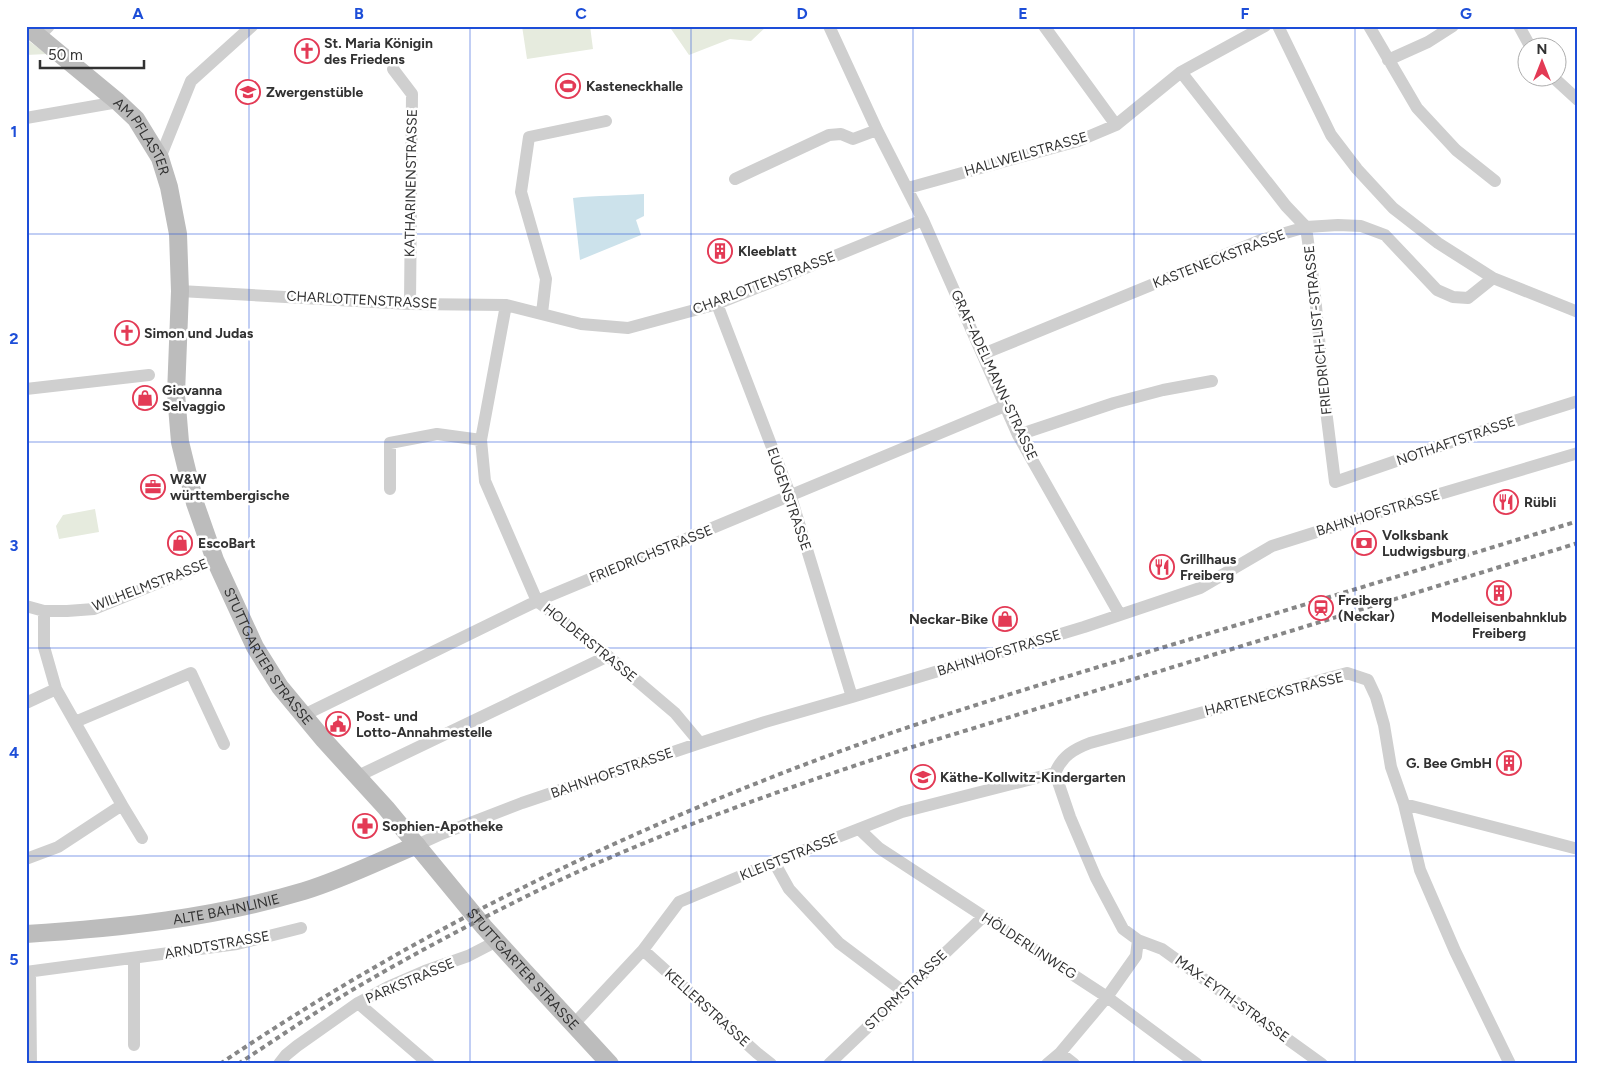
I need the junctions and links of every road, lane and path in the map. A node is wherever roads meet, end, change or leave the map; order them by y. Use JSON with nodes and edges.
{"nodes":[{"id":1,"x":252,"y":26,"type":"edge"},
{"id":2,"x":829,"y":26,"type":"edge"},
{"id":3,"x":1044,"y":26,"type":"edge"},
{"id":4,"x":1264,"y":26,"type":"edge"},
{"id":5,"x":1278,"y":26,"type":"edge"},
{"id":6,"x":1369,"y":26,"type":"edge"},
{"id":7,"x":1453,"y":26,"type":"edge"},
{"id":8,"x":1519,"y":26,"type":"edge"},
{"id":9,"x":38,"y":30,"type":"edge"},
{"id":10,"x":1526,"y":38,"type":"edge"},
{"id":11,"x":1388,"y":60,"type":"junction"},
{"id":12,"x":393,"y":69,"type":"dead end"},
{"id":13,"x":1181,"y":72,"type":"junction"},
{"id":14,"x":1565,"y":88,"type":"edge"},
{"id":15,"x":1578,"y":100,"type":"edge"},
{"id":16,"x":118,"y":102,"type":"junction"},
{"id":17,"x":26,"y":118,"type":"edge"},
{"id":18,"x":606,"y":121,"type":"dead end"},
{"id":19,"x":1116,"y":125,"type":"junction"},
{"id":20,"x":877,"y":130,"type":"junction"},
{"id":21,"x":160,"y":158,"type":"junction"},
{"id":22,"x":735,"y":179,"type":"dead end"},
{"id":23,"x":1495,"y":181,"type":"dead end"},
{"id":24,"x":908,"y":188,"type":"junction"},
{"id":25,"x":923,"y":220,"type":"junction"},
{"id":26,"x":1306,"y":227,"type":"junction"},
{"id":27,"x":1493,"y":278,"type":"junction"},
{"id":28,"x":180,"y":291,"type":"junction"},
{"id":29,"x":410,"y":304,"type":"junction"},
{"id":30,"x":716,"y":304,"type":"junction"},
{"id":31,"x":506,"y":305,"type":"junction"},
{"id":32,"x":1578,"y":312,"type":"edge"},
{"id":33,"x":542,"y":313,"type":"junction"},
{"id":34,"x":983,"y":354,"type":"junction"},
{"id":35,"x":149,"y":375,"type":"dead end"},
{"id":36,"x":1212,"y":381,"type":"dead end"},
{"id":37,"x":26,"y":389,"type":"edge"},
{"id":38,"x":1578,"y":401,"type":"edge"},
{"id":39,"x":1005,"y":406,"type":"junction"},
{"id":40,"x":1018,"y":435,"type":"junction"},
{"id":41,"x":481,"y":440,"type":"junction"},
{"id":42,"x":1578,"y":453,"type":"edge"},
{"id":43,"x":1335,"y":482,"type":"joint"},
{"id":44,"x":390,"y":489,"type":"dead end"},
{"id":45,"x":791,"y":497,"type":"junction"},
{"id":46,"x":215,"y":560,"type":"junction"},
{"id":47,"x":537,"y":601,"type":"junction"},
{"id":48,"x":26,"y":606,"type":"edge"},
{"id":49,"x":44,"y":611,"type":"junction"},
{"id":50,"x":1120,"y":615,"type":"junction"},
{"id":51,"x":608,"y":656,"type":"junction"},
{"id":52,"x":56,"y":689,"type":"junction"},
{"id":53,"x":852,"y":698,"type":"junction"},
{"id":54,"x":26,"y":703,"type":"edge"},
{"id":55,"x":304,"y":715,"type":"junction"},
{"id":56,"x":75,"y":722,"type":"junction"},
{"id":57,"x":700,"y":743,"type":"junction"},
{"id":58,"x":224,"y":744,"type":"dead end"},
{"id":59,"x":1055,"y":773,"type":"junction"},
{"id":60,"x":358,"y":776,"type":"junction"},
{"id":61,"x":1404,"y":804,"type":"junction"},
{"id":62,"x":122,"y":805,"type":"junction"},
{"id":63,"x":859,"y":829,"type":"junction"},
{"id":64,"x":142,"y":838,"type":"dead end"},
{"id":65,"x":417,"y":845,"type":"junction"},
{"id":66,"x":1578,"y":849,"type":"edge"},
{"id":67,"x":26,"y":859,"type":"edge"},
{"id":68,"x":774,"y":862,"type":"junction"},
{"id":69,"x":984,"y":916,"type":"junction"},
{"id":70,"x":301,"y":928,"type":"dead end"},
{"id":71,"x":26,"y":934,"type":"edge"},
{"id":72,"x":1138,"y":940,"type":"junction"},
{"id":73,"x":497,"y":941,"type":"junction"},
{"id":74,"x":643,"y":950,"type":"junction"},
{"id":75,"x":134,"y":959,"type":"junction"},
{"id":76,"x":28,"y":972,"type":"edge"},
{"id":77,"x":904,"y":992,"type":"junction"},
{"id":78,"x":1107,"y":997,"type":"junction"},
{"id":79,"x":358,"y":1003,"type":"junction"},
{"id":80,"x":574,"y":1024,"type":"junction"},
{"id":81,"x":134,"y":1046,"type":"dead end"},
{"id":82,"x":1060,"y":1053,"type":"junction"},
{"id":83,"x":31,"y":1064,"type":"edge"},
{"id":84,"x":279,"y":1064,"type":"edge"},
{"id":85,"x":430,"y":1064,"type":"edge"},
{"id":86,"x":610,"y":1064,"type":"edge"},
{"id":87,"x":771,"y":1064,"type":"edge"},
{"id":88,"x":829,"y":1064,"type":"edge"},
{"id":89,"x":1047,"y":1064,"type":"edge"},
{"id":90,"x":1074,"y":1064,"type":"edge"},
{"id":91,"x":1197,"y":1064,"type":"edge"},
{"id":92,"x":1322,"y":1064,"type":"edge"},
{"id":93,"x":1510,"y":1064,"type":"edge"}],
"edges":[{"from":1,"to":21,"type":"street"},
{"from":2,"to":20,"type":"street","name":"GRAF-ADELMANN-STRASSE"},
{"from":3,"to":19,"type":"street"},
{"from":4,"to":13,"type":"street","name":"HALLWEILSTRASSE"},
{"from":5,"to":27,"type":"street"},
{"from":6,"to":11,"type":"street"},
{"from":7,"to":11,"type":"street"},
{"from":8,"to":10,"type":"street"},
{"from":9,"to":16,"type":"street","name":"AM PFLASTER"},
{"from":11,"to":23,"type":"street"},
{"from":12,"to":29,"type":"street","name":"KATHARINENSTRASSE"},
{"from":13,"to":19,"type":"street","name":"HALLWEILSTRASSE"},
{"from":13,"to":26,"type":"street","name":"FRIEDRICH-LIST-STRASSE"},
{"from":14,"to":15,"type":"street"},
{"from":16,"to":17,"type":"street"},
{"from":16,"to":21,"type":"street","name":"AM PFLASTER"},
{"from":18,"to":33,"type":"street"},
{"from":19,"to":24,"type":"street","name":"HALLWEILSTRASSE"},
{"from":20,"to":22,"type":"street"},
{"from":20,"to":24,"type":"street","name":"GRAF-ADELMANN-STRASSE"},
{"from":21,"to":28,"type":"street","name":"AM PFLASTER"},
{"from":24,"to":25,"type":"street","name":"GRAF-ADELMANN-STRASSE"},
{"from":25,"to":30,"type":"street","name":"CHARLOTTENSTRASSE"},
{"from":25,"to":34,"type":"street","name":"GRAF-ADELMANN-STRASSE"},
{"from":26,"to":27,"type":"street","name":"KASTENECKSTRASSE"},
{"from":26,"to":34,"type":"street","name":"KASTENECKSTRASSE"},
{"from":26,"to":43,"type":"street","name":"FRIEDRICH-LIST-STRASSE"},
{"from":27,"to":32,"type":"street"},
{"from":28,"to":29,"type":"street","name":"CHARLOTTENSTRASSE"},
{"from":28,"to":46,"type":"street","name":"STUTTGARTER STRASSE"},
{"from":29,"to":31,"type":"street","name":"CHARLOTTENSTRASSE"},
{"from":30,"to":33,"type":"street","name":"CHARLOTTENSTRASSE"},
{"from":30,"to":45,"type":"street","name":"EUGENSTRASSE"},
{"from":31,"to":33,"type":"street","name":"CHARLOTTENSTRASSE"},
{"from":31,"to":41,"type":"street","name":"HOLDERSTRASSE"},
{"from":34,"to":39,"type":"street","name":"GRAF-ADELMANN-STRASSE"},
{"from":35,"to":37,"type":"street"},
{"from":36,"to":40,"type":"street"},
{"from":38,"to":43,"type":"street","name":"NOTHAFTSTRASSE"},
{"from":39,"to":40,"type":"street","name":"GRAF-ADELMANN-STRASSE"},
{"from":39,"to":45,"type":"street","name":"FRIEDRICHSTRASSE"},
{"from":40,"to":50,"type":"street","name":"GRAF-ADELMANN-STRASSE"},
{"from":41,"to":44,"type":"street"},
{"from":41,"to":47,"type":"street","name":"HOLDERSTRASSE"},
{"from":42,"to":50,"type":"street","name":"BAHNHOFSTRASSE"},
{"from":45,"to":47,"type":"street","name":"FRIEDRICHSTRASSE"},
{"from":45,"to":53,"type":"street","name":"EUGENSTRASSE"},
{"from":46,"to":49,"type":"street","name":"WILHELMSTRASSE"},
{"from":46,"to":55,"type":"street","name":"STUTTGARTER STRASSE"},
{"from":47,"to":51,"type":"street","name":"HOLDERSTRASSE"},
{"from":47,"to":55,"type":"street","name":"FRIEDRICHSTRASSE"},
{"from":48,"to":49,"type":"street","name":"WILHELMSTRASSE"},
{"from":49,"to":52,"type":"street"},
{"from":50,"to":53,"type":"street","name":"BAHNHOFSTRASSE"},
{"from":51,"to":57,"type":"street","name":"HOLDERSTRASSE"},
{"from":51,"to":60,"type":"street"},
{"from":52,"to":54,"type":"street"},
{"from":52,"to":56,"type":"street"},
{"from":53,"to":57,"type":"street","name":"BAHNHOFSTRASSE"},
{"from":55,"to":60,"type":"street","name":"STUTTGARTER STRASSE"},
{"from":56,"to":58,"type":"street"},
{"from":56,"to":62,"type":"street"},
{"from":57,"to":65,"type":"street","name":"BAHNHOFSTRASSE"},
{"from":59,"to":61,"type":"street","name":"HARTENECKSTRASSE"},
{"from":59,"to":63,"type":"street","name":"KLEISTSTRASSE"},
{"from":59,"to":72,"type":"street","name":"MAX-EYTH-STRASSE"},
{"from":60,"to":65,"type":"street","name":"STUTTGARTER STRASSE"},
{"from":61,"to":66,"type":"street"},
{"from":61,"to":93,"type":"street","name":"HARTENECKSTRASSE"},
{"from":62,"to":64,"type":"street"},
{"from":62,"to":67,"type":"street"},
{"from":63,"to":68,"type":"street","name":"KLEISTSTRASSE"},
{"from":63,"to":69,"type":"street","name":"HÖLDERLINWEG"},
{"from":65,"to":71,"type":"street","name":"ALTE BAHNLINIE"},
{"from":65,"to":73,"type":"street","name":"STUTTGARTER STRASSE"},
{"from":68,"to":74,"type":"street","name":"KLEISTSTRASSE"},
{"from":68,"to":77,"type":"street"},
{"from":69,"to":77,"type":"street","name":"STORMSTRASSE"},
{"from":69,"to":78,"type":"street","name":"HÖLDERLINWEG"},
{"from":70,"to":75,"type":"street","name":"ARNDTSTRASSE"},
{"from":72,"to":78,"type":"street"},
{"from":72,"to":92,"type":"street","name":"MAX-EYTH-STRASSE"},
{"from":73,"to":79,"type":"street","name":"PARKSTRASSE"},
{"from":73,"to":80,"type":"street","name":"STUTTGARTER STRASSE"},
{"from":74,"to":80,"type":"street","name":"KLEISTSTRASSE"},
{"from":74,"to":87,"type":"street","name":"KELLERSTRASSE"},
{"from":75,"to":76,"type":"street","name":"ARNDTSTRASSE"},
{"from":75,"to":81,"type":"street"},
{"from":76,"to":83,"type":"street","name":"ARNDTSTRASSE"},
{"from":77,"to":88,"type":"street","name":"STORMSTRASSE"},
{"from":78,"to":82,"type":"street"},
{"from":78,"to":91,"type":"street","name":"HÖLDERLINWEG"},
{"from":79,"to":84,"type":"street","name":"PARKSTRASSE"},
{"from":79,"to":85,"type":"street"},
{"from":80,"to":86,"type":"street","name":"STUTTGARTER STRASSE"},
{"from":82,"to":89,"type":"street"},
{"from":82,"to":90,"type":"street"}]}
